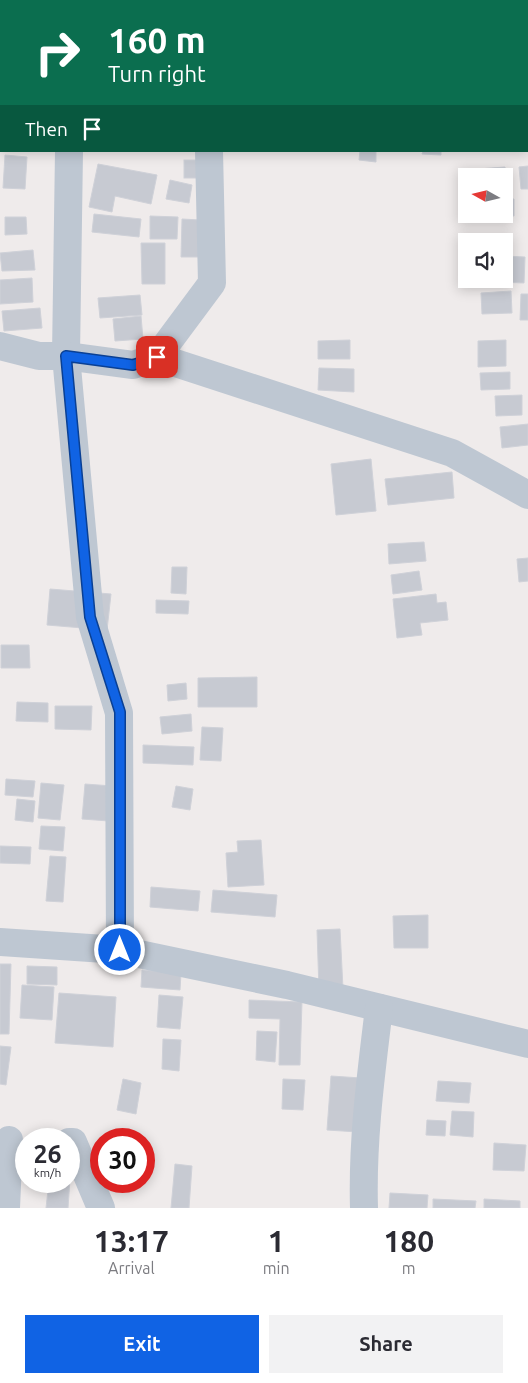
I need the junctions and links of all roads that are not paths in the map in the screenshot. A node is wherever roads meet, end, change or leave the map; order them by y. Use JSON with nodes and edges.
{"nodes":[{"id":1,"x":69,"y":152,"type":"edge"},
{"id":2,"x":208,"y":152,"type":"edge"},
{"id":3,"x":0,"y":346,"type":"edge"},
{"id":4,"x":66,"y":356,"type":"junction"},
{"id":5,"x":157,"y":357,"type":"junction"},
{"id":6,"x":528,"y":495,"type":"edge"},
{"id":7,"x":0,"y":942,"type":"edge"},
{"id":8,"x":120,"y":950,"type":"junction"},
{"id":9,"x":379,"y":1008,"type":"junction"},
{"id":10,"x":528,"y":1044,"type":"edge"},
{"id":11,"x":12,"y":1140,"type":"edge"},
{"id":12,"x":80,"y":1160,"type":"edge"},
{"id":13,"x":6,"y":1208,"type":"edge"},
{"id":14,"x":101,"y":1208,"type":"edge"},
{"id":15,"x":364,"y":1208,"type":"edge"}],
"edges":[{"from":1,"to":4,"type":"street"},
{"from":2,"to":5,"type":"street"},
{"from":3,"to":4,"type":"street"},
{"from":4,"to":5,"type":"street"},
{"from":4,"to":8,"type":"street"},
{"from":5,"to":6,"type":"street"},
{"from":7,"to":8,"type":"street"},
{"from":8,"to":9,"type":"street"},
{"from":9,"to":10,"type":"street"},
{"from":9,"to":15,"type":"street"},
{"from":11,"to":13,"type":"street"},
{"from":12,"to":14,"type":"street"}]}
